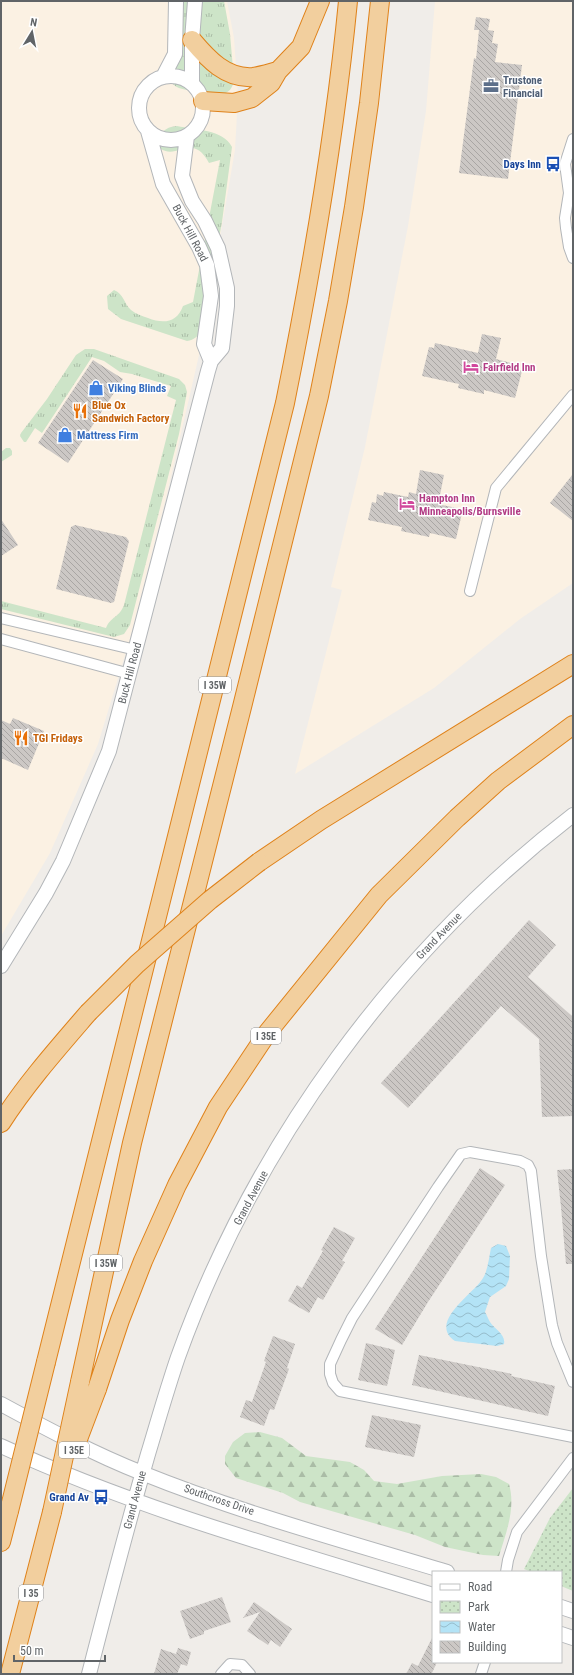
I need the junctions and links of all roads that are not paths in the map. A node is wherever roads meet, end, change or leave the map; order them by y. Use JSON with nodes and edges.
{"nodes":[{"id":1,"x":176,"y":1,"type":"edge"},
{"id":2,"x":195,"y":1,"type":"edge"},
{"id":3,"x":320,"y":1,"type":"edge"},
{"id":4,"x":348,"y":1,"type":"edge"},
{"id":5,"x":380,"y":1,"type":"edge"},
{"id":6,"x":192,"y":40,"type":"junction"},
{"id":7,"x":278,"y":71,"type":"junction"},
{"id":8,"x":163,"y":77,"type":"junction"},
{"id":9,"x":192,"y":84,"type":"junction"},
{"id":10,"x":203,"y":101,"type":"junction"},
{"id":11,"x":148,"y":131,"type":"junction"},
{"id":12,"x":187,"y":136,"type":"junction"},
{"id":13,"x":573,"y":139,"type":"edge"},
{"id":14,"x":571,"y":189,"type":"edge"},
{"id":15,"x":569,"y":231,"type":"edge"},
{"id":16,"x":573,"y":258,"type":"edge"},
{"id":17,"x":211,"y":361,"type":"junction"},
{"id":18,"x":573,"y":395,"type":"edge"},
{"id":19,"x":470,"y":591,"type":"dead end"},
{"id":20,"x":1,"y":618,"type":"edge"},
{"id":21,"x":1,"y":639,"type":"edge"},
{"id":22,"x":136,"y":650,"type":"junction"},
{"id":23,"x":573,"y":655,"type":"edge"},
{"id":24,"x":573,"y":664,"type":"edge"},
{"id":25,"x":130,"y":674,"type":"junction"},
{"id":26,"x":488,"y":716,"type":"junction"},
{"id":27,"x":573,"y":725,"type":"edge"},
{"id":28,"x":573,"y":732,"type":"edge"},
{"id":29,"x":536,"y":752,"type":"junction"},
{"id":30,"x":573,"y":815,"type":"edge"},
{"id":31,"x":1,"y":966,"type":"edge"},
{"id":32,"x":1,"y":1123,"type":"edge"},
{"id":33,"x":573,"y":1382,"type":"edge"},
{"id":34,"x":1,"y":1404,"type":"edge"},
{"id":35,"x":573,"y":1437,"type":"edge"},
{"id":36,"x":1,"y":1446,"type":"edge"},
{"id":37,"x":573,"y":1458,"type":"edge"},
{"id":38,"x":142,"y":1473,"type":"junction"},
{"id":39,"x":134,"y":1501,"type":"junction"},
{"id":40,"x":52,"y":1512,"type":"junction"},
{"id":41,"x":1,"y":1542,"type":"edge"},
{"id":42,"x":444,"y":1571,"type":"edge"},
{"id":43,"x":506,"y":1571,"type":"edge"},
{"id":44,"x":432,"y":1595,"type":"edge"},
{"id":45,"x":562,"y":1607,"type":"edge"},
{"id":46,"x":573,"y":1611,"type":"edge"},
{"id":47,"x":562,"y":1634,"type":"edge"},
{"id":48,"x":573,"y":1638,"type":"edge"},
{"id":49,"x":485,"y":1663,"type":"edge"},
{"id":50,"x":10,"y":1674,"type":"edge"},
{"id":51,"x":89,"y":1674,"type":"edge"},
{"id":52,"x":221,"y":1674,"type":"edge"},
{"id":53,"x":250,"y":1674,"type":"edge"},
{"id":54,"x":481,"y":1674,"type":"edge"}],
"edges":[{"from":1,"to":8,"type":"street"},
{"from":2,"to":6,"type":"street"},
{"from":3,"to":7,"type":"highway"},
{"from":4,"to":41,"type":"highway","number":"I 35W","bridge":true},
{"from":5,"to":40,"type":"highway","number":"I 35W","bridge":true},
{"from":6,"to":7,"type":"highway"},
{"from":6,"to":9,"type":"street"},
{"from":7,"to":10,"type":"highway"},
{"from":8,"to":9,"type":"street"},
{"from":8,"to":11,"type":"street"},
{"from":9,"to":10,"type":"street"},
{"from":10,"to":12,"type":"street"},
{"from":11,"to":12,"type":"street"},
{"from":11,"to":17,"type":"street","name":"Buck Hill Road"},
{"from":12,"to":17,"type":"street","name":"Buck Hill Road"},
{"from":13,"to":14,"type":"street"},
{"from":14,"to":15,"type":"street"},
{"from":15,"to":16,"type":"street"},
{"from":17,"to":22,"type":"street","name":"Buck Hill Road"},
{"from":18,"to":19,"type":"street"},
{"from":20,"to":22,"type":"street"},
{"from":21,"to":25,"type":"street"},
{"from":22,"to":25,"type":"street","name":"Buck Hill Road"},
{"from":23,"to":26,"type":"highway"},
{"from":24,"to":26,"type":"highway"},
{"from":25,"to":31,"type":"street","name":"Buck Hill Road"},
{"from":26,"to":32,"type":"highway","bridge":true},
{"from":27,"to":29,"type":"highway","number":"I 35E"},
{"from":28,"to":29,"type":"highway"},
{"from":29,"to":40,"type":"highway","number":"I 35E","bridge":true},
{"from":30,"to":38,"type":"street","name":"Grand Avenue"},
{"from":33,"to":35,"type":"street"},
{"from":34,"to":38,"type":"street","name":"Southcross Drive"},
{"from":36,"to":39,"type":"street"},
{"from":37,"to":43,"type":"street"},
{"from":38,"to":39,"type":"street","name":"Grand Avenue"},
{"from":38,"to":42,"type":"street","name":"Southcross Drive"},
{"from":39,"to":44,"type":"street"},
{"from":39,"to":51,"type":"street","name":"Grand Avenue"},
{"from":40,"to":50,"type":"highway","number":"I 35"},
{"from":45,"to":46,"type":"street"},
{"from":47,"to":48,"type":"street"},
{"from":49,"to":54,"type":"street"},
{"from":52,"to":53,"type":"street"}]}
